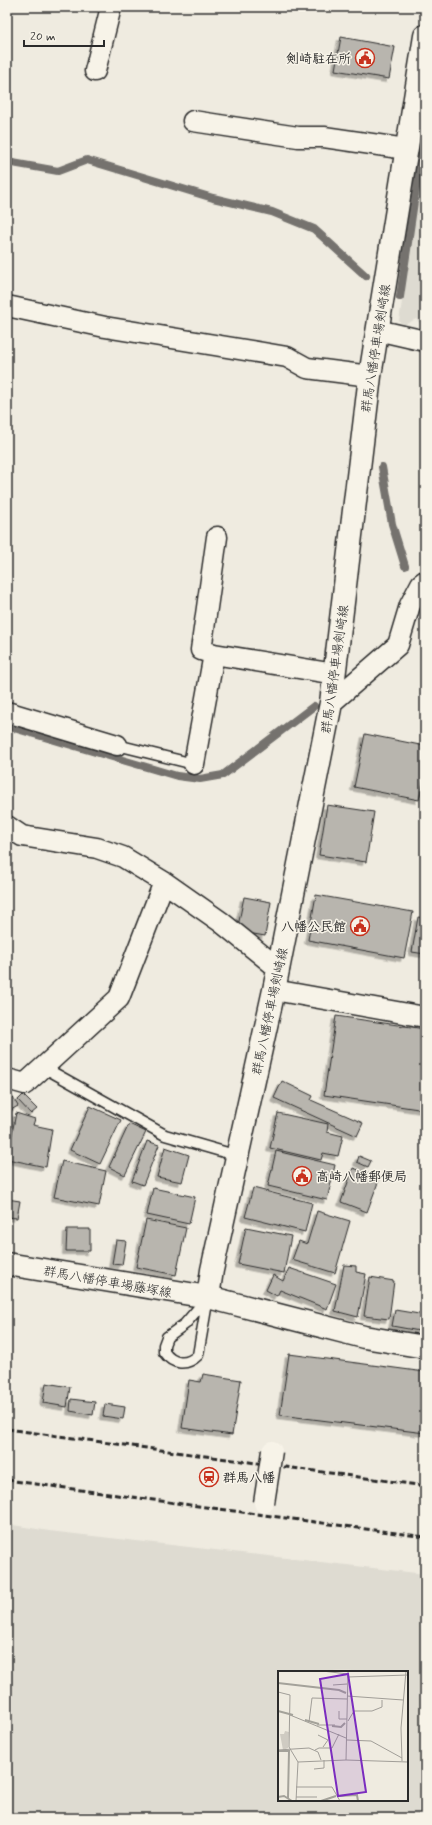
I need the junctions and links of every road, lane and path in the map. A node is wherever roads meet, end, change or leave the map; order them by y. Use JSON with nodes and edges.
{"nodes":[{"id":1,"x":111,"y":7,"type":"edge"},
{"id":2,"x":425,"y":36,"type":"edge"},
{"id":3,"x":95,"y":71,"type":"dead end"},
{"id":4,"x":193,"y":121,"type":"dead end"},
{"id":5,"x":406,"y":149,"type":"junction"},
{"id":6,"x":7,"y":306,"type":"edge"},
{"id":7,"x":377,"y":330,"type":"junction"},
{"id":8,"x":425,"y":341,"type":"edge"},
{"id":9,"x":370,"y":376,"type":"junction"},
{"id":10,"x":217,"y":537,"type":"dead end"},
{"id":11,"x":425,"y":581,"type":"edge"},
{"id":12,"x":214,"y":654,"type":"junction"},
{"id":13,"x":335,"y":674,"type":"junction"},
{"id":14,"x":331,"y":703,"type":"junction"},
{"id":15,"x":7,"y":712,"type":"edge"},
{"id":16,"x":116,"y":745,"type":"joint"},
{"id":17,"x":194,"y":764,"type":"joint"},
{"id":18,"x":7,"y":826,"type":"edge"},
{"id":19,"x":164,"y":882,"type":"junction"},
{"id":20,"x":279,"y":969,"type":"junction"},
{"id":21,"x":274,"y":990,"type":"junction"},
{"id":22,"x":425,"y":1017,"type":"edge"},
{"id":23,"x":43,"y":1067,"type":"junction"},
{"id":24,"x":7,"y":1079,"type":"edge"},
{"id":25,"x":238,"y":1156,"type":"junction"},
{"id":26,"x":7,"y":1264,"type":"edge"},
{"id":27,"x":208,"y":1297,"type":"junction"},
{"id":28,"x":425,"y":1347,"type":"edge"},
{"id":29,"x":272,"y":1451,"type":"dead end"},
{"id":30,"x":264,"y":1503,"type":"dead end"}],
"edges":[{"from":1,"to":3,"type":"street"},
{"from":2,"to":5,"type":"main road","name":"群馬八幡停車場剣崎線"},
{"from":4,"to":5,"type":"street"},
{"from":5,"to":7,"type":"main road","name":"群馬八幡停車場剣崎線"},
{"from":6,"to":9,"type":"street"},
{"from":7,"to":8,"type":"street"},
{"from":7,"to":9,"type":"main road","name":"群馬八幡停車場剣崎線"},
{"from":9,"to":13,"type":"main road","name":"群馬八幡停車場剣崎線"},
{"from":10,"to":12,"type":"street"},
{"from":11,"to":14,"type":"street"},
{"from":12,"to":13,"type":"street"},
{"from":12,"to":17,"type":"street"},
{"from":13,"to":14,"type":"main road","name":"群馬八幡停車場剣崎線"},
{"from":14,"to":20,"type":"main road","name":"群馬八幡停車場剣崎線"},
{"from":15,"to":16,"type":"street"},
{"from":16,"to":17,"type":"lane"},
{"from":18,"to":19,"type":"street"},
{"from":19,"to":20,"type":"street"},
{"from":19,"to":23,"type":"street"},
{"from":20,"to":21,"type":"main road","name":"群馬八幡停車場剣崎線"},
{"from":21,"to":22,"type":"street"},
{"from":21,"to":25,"type":"main road","name":"群馬八幡停車場剣崎線"},
{"from":23,"to":24,"type":"street"},
{"from":23,"to":25,"type":"lane"},
{"from":25,"to":27,"type":"main road","name":"群馬八幡停車場剣崎線"},
{"from":26,"to":27,"type":"main road","name":"群馬八幡停車場藤塚線"},
{"from":27,"to":27,"type":"lane"},
{"from":27,"to":28,"type":"main road","name":"群馬八幡停車場藤塚線"},
{"from":29,"to":30,"type":"street","bridge":true}]}
